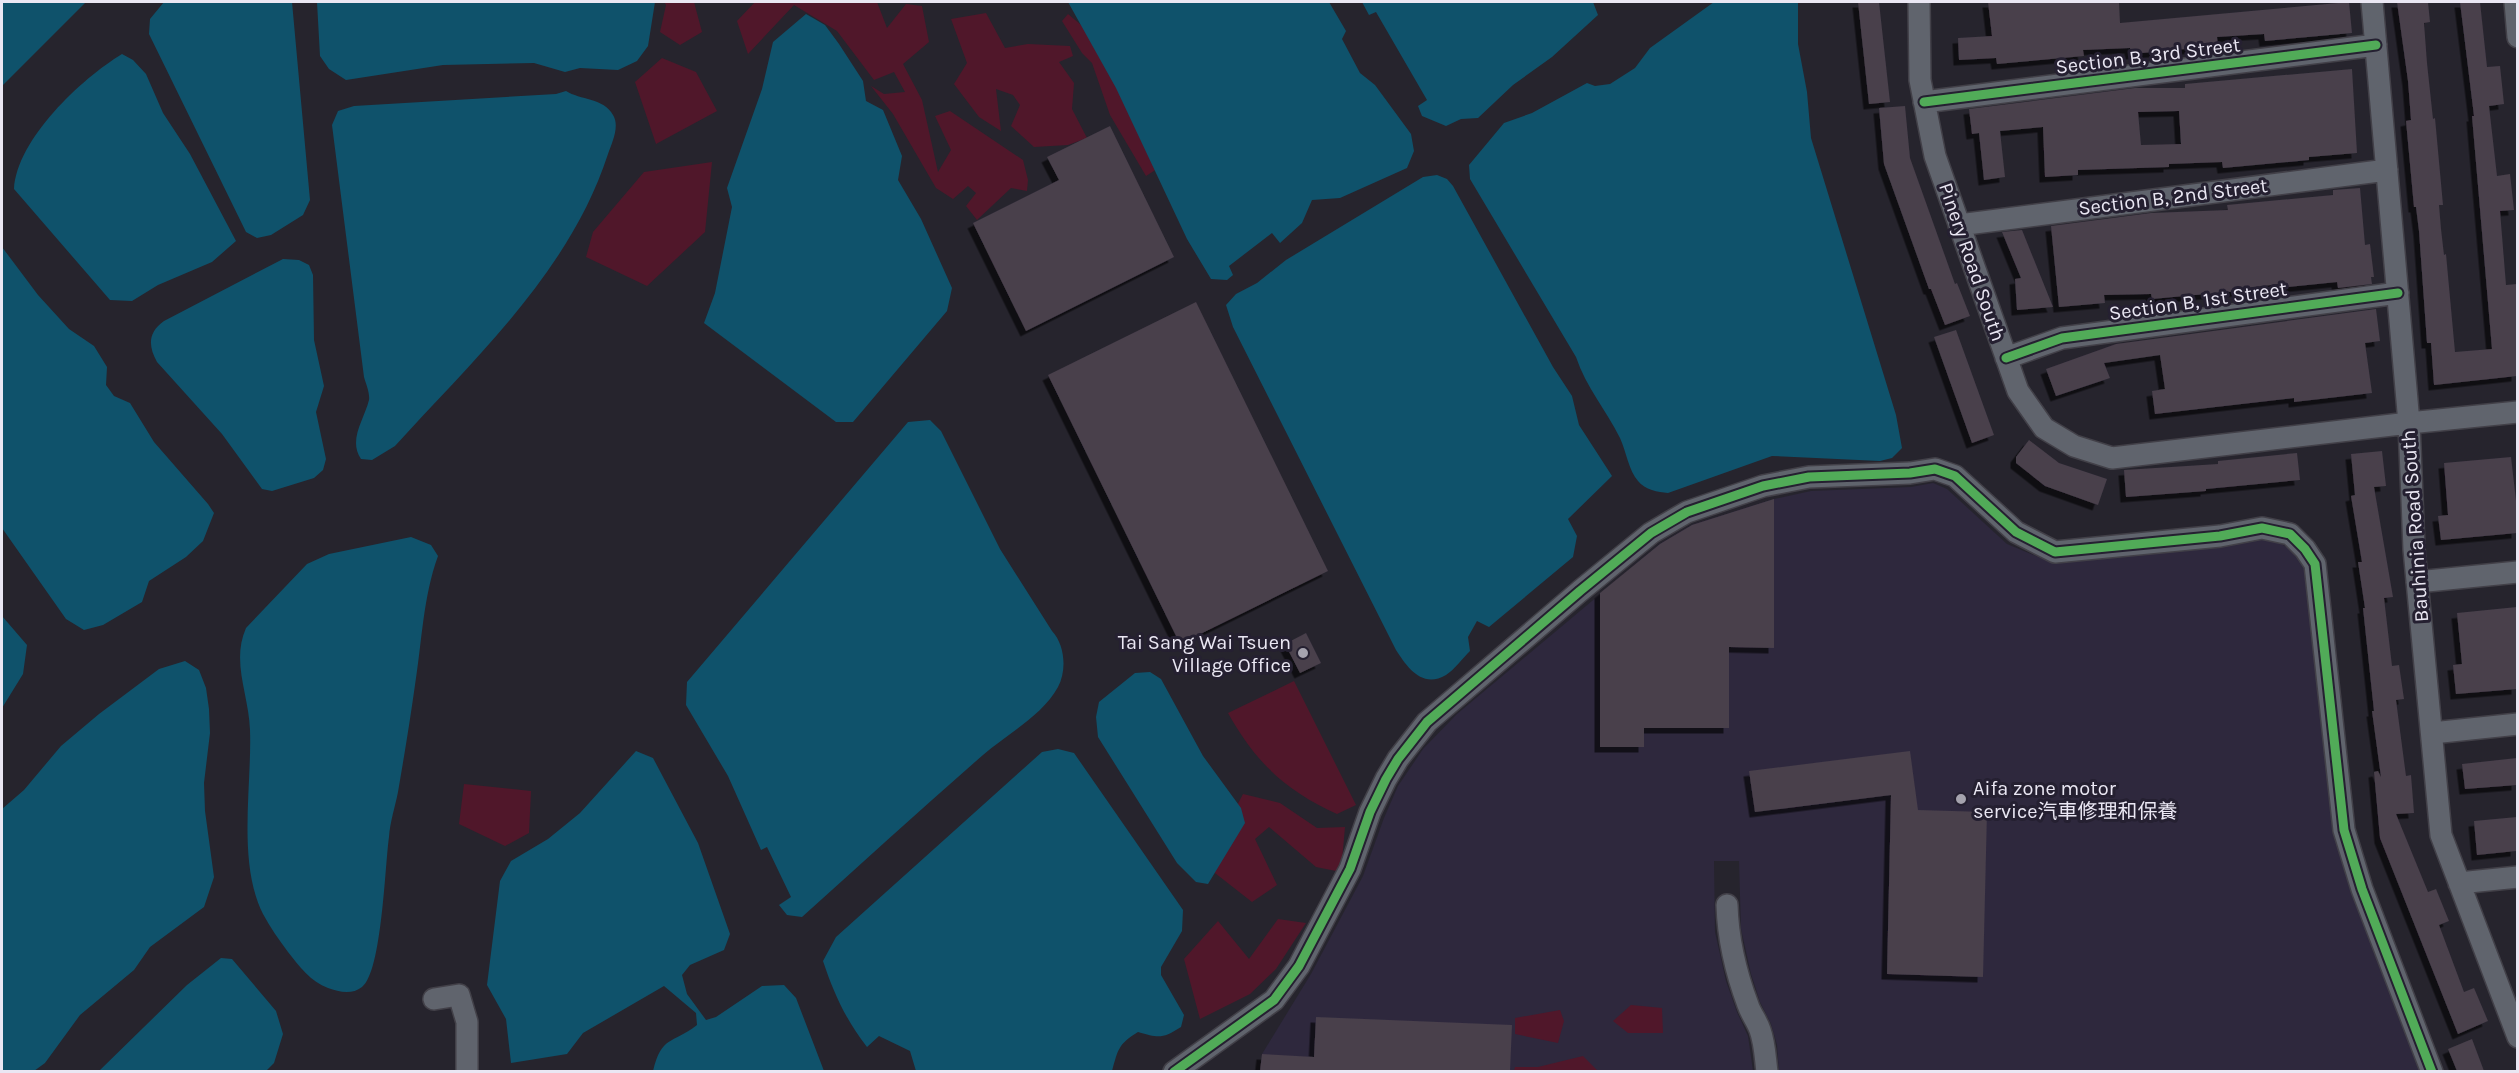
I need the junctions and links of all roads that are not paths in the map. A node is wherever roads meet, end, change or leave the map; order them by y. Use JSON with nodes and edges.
{"nodes":[{"id":1,"x":1919,"y":2,"type":"edge"},
{"id":2,"x":2372,"y":2,"type":"edge"},
{"id":3,"x":2515,"y":2,"type":"edge"},
{"id":4,"x":2517,"y":37,"type":"edge"},
{"id":5,"x":2376,"y":45,"type":"junction"},
{"id":6,"x":1924,"y":102,"type":"junction"},
{"id":7,"x":2387,"y":170,"type":"junction"},
{"id":8,"x":1959,"y":225,"type":"junction"},
{"id":9,"x":2397,"y":293,"type":"junction"},
{"id":10,"x":2006,"y":358,"type":"junction"},
{"id":11,"x":2517,"y":412,"type":"edge"},
{"id":12,"x":2409,"y":423,"type":"junction"},
{"id":13,"x":2517,"y":572,"type":"edge"},
{"id":14,"x":2417,"y":582,"type":"junction"},
{"id":15,"x":2517,"y":724,"type":"edge"},
{"id":16,"x":2432,"y":733,"type":"junction"},
{"id":17,"x":2517,"y":877,"type":"edge"},
{"id":18,"x":2459,"y":883,"type":"junction"},
{"id":19,"x":1727,"y":905,"type":"dead end"},
{"id":20,"x":434,"y":999,"type":"dead end"},
{"id":21,"x":2517,"y":1032,"type":"edge"},
{"id":22,"x":467,"y":1071,"type":"edge"},
{"id":23,"x":1174,"y":1071,"type":"edge"},
{"id":24,"x":1767,"y":1071,"type":"edge"},
{"id":25,"x":2432,"y":1071,"type":"edge"}],
"edges":[{"from":1,"to":6,"type":"street","name":"Pinery Road South"},
{"from":2,"to":5,"type":"street","name":"Bauhinia Road South"},
{"from":3,"to":4,"type":"street"},
{"from":5,"to":6,"type":"street","name":"Section B, 3rd Street"},
{"from":5,"to":7,"type":"street","name":"Bauhinia Road South"},
{"from":6,"to":8,"type":"street","name":"Pinery Road South"},
{"from":7,"to":8,"type":"street","name":"Section B, 2nd Street"},
{"from":7,"to":9,"type":"street","name":"Bauhinia Road South"},
{"from":8,"to":10,"type":"street","name":"Pinery Road South"},
{"from":9,"to":10,"type":"street","name":"Section B, 1st Street"},
{"from":9,"to":12,"type":"street","name":"Bauhinia Road South"},
{"from":10,"to":12,"type":"street","name":"Pinery Road South"},
{"from":11,"to":12,"type":"street","name":"Pinery Road South"},
{"from":12,"to":14,"type":"street","name":"Bauhinia Road South"},
{"from":13,"to":14,"type":"street"},
{"from":14,"to":16,"type":"street","name":"Bauhinia Road South"},
{"from":15,"to":16,"type":"street"},
{"from":16,"to":18,"type":"street","name":"Bauhinia Road South"},
{"from":17,"to":18,"type":"street"},
{"from":18,"to":21,"type":"street","name":"Bauhinia Road South"},
{"from":19,"to":24,"type":"street"},
{"from":20,"to":22,"type":"street"},
{"from":23,"to":25,"type":"street"}]}
